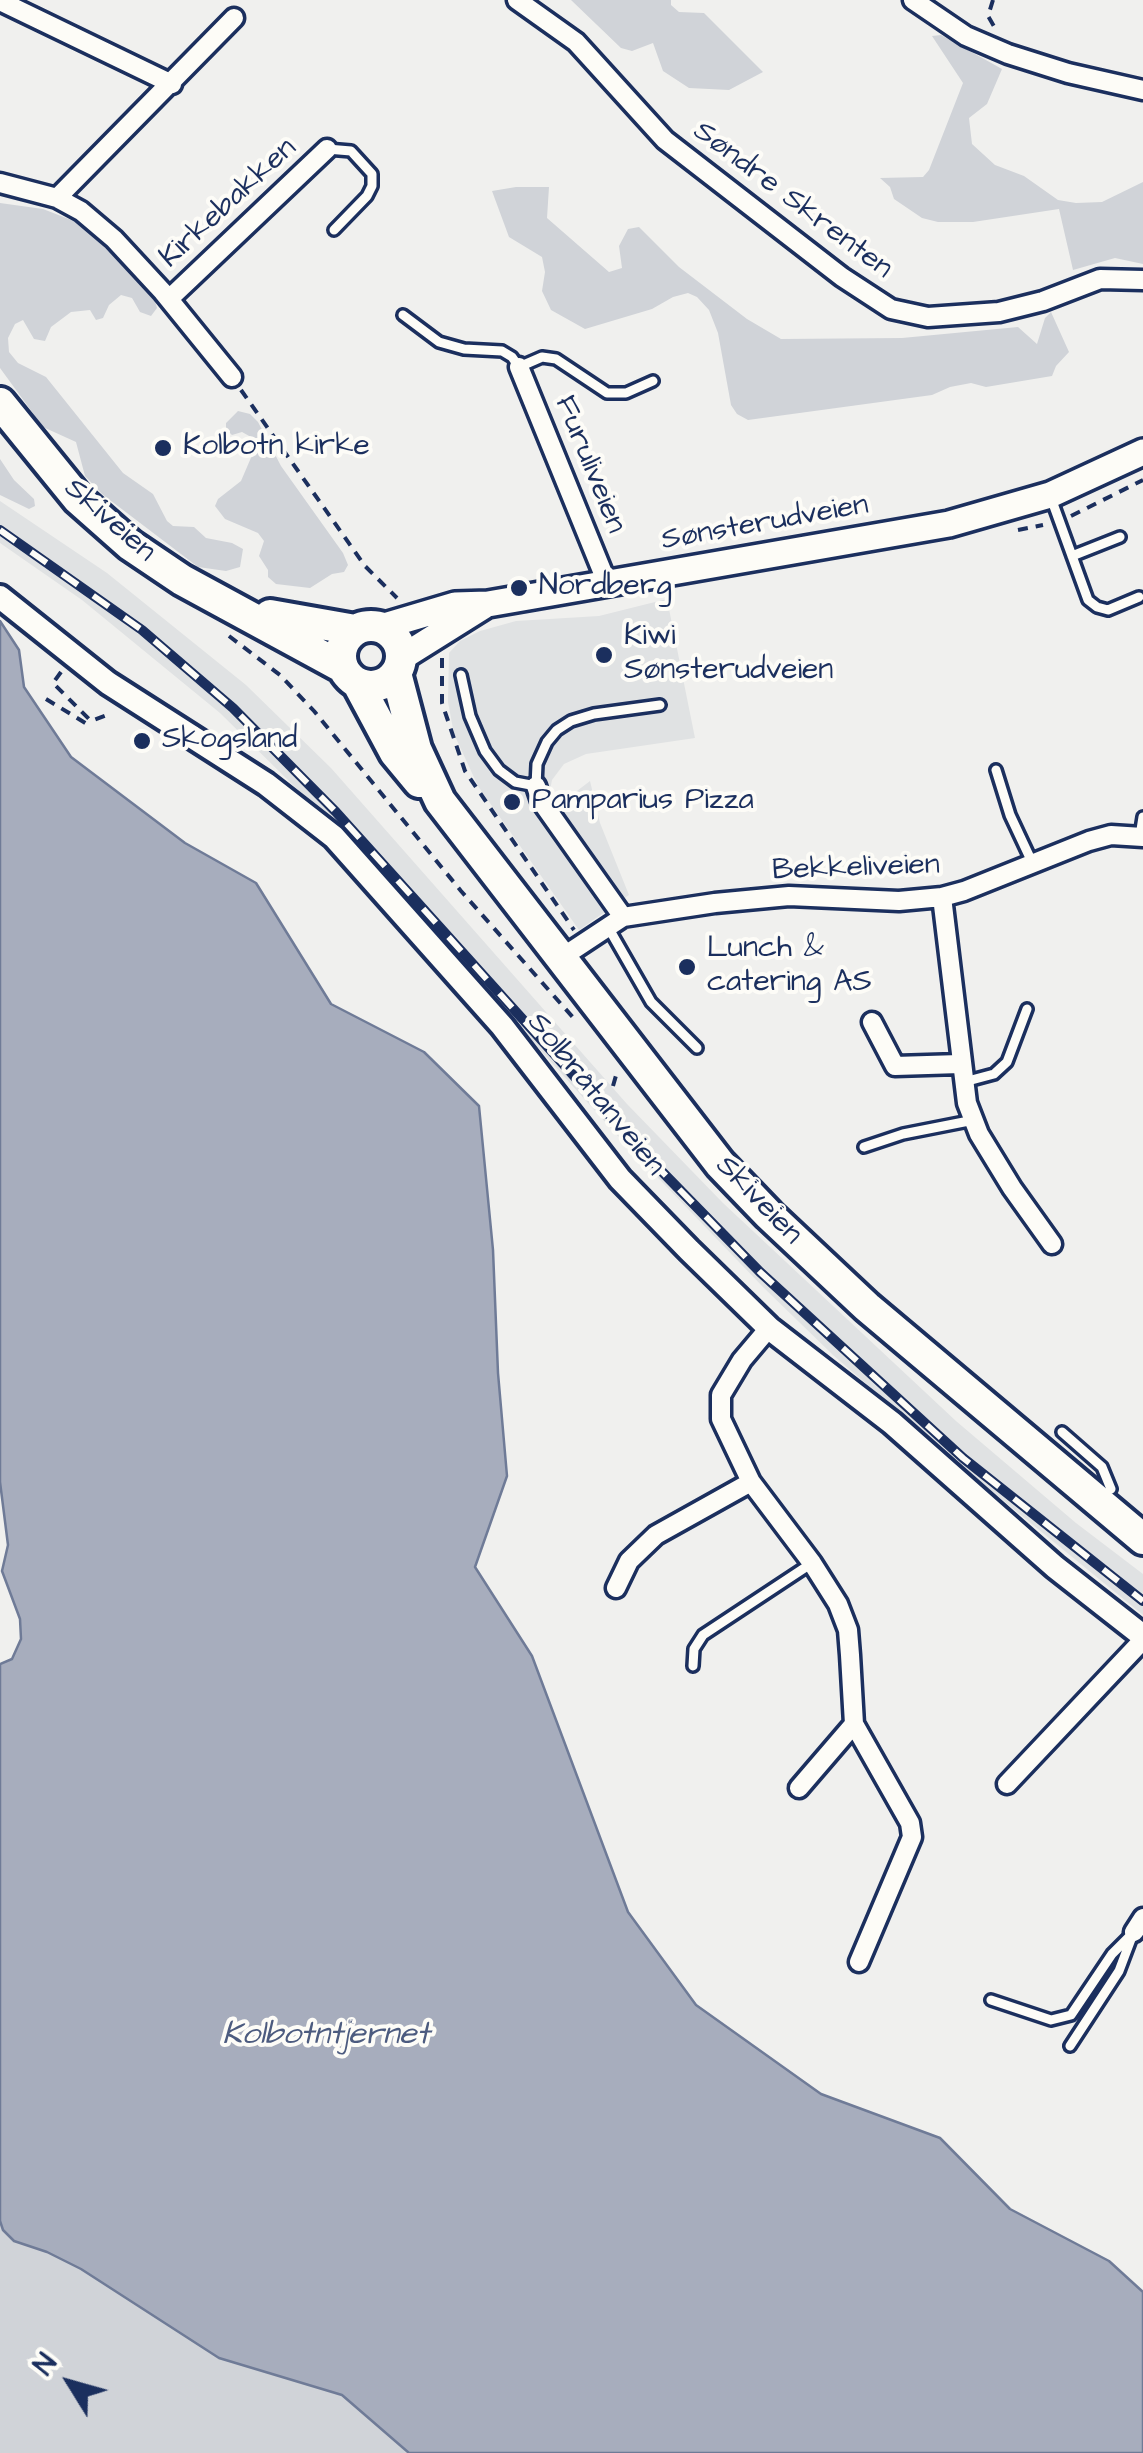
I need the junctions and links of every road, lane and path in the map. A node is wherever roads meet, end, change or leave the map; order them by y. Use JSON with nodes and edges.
{"nodes":[{"id":1,"x":517,"y":0,"type":"edge"},
{"id":2,"x":913,"y":0,"type":"edge"},
{"id":3,"x":993,"y":0,"type":"edge"},
{"id":4,"x":0,"y":1,"type":"edge"},
{"id":5,"x":234,"y":18,"type":"dead end"},
{"id":6,"x":995,"y":29,"type":"dead end"},
{"id":7,"x":172,"y":84,"type":"junction"},
{"id":8,"x":1143,"y":90,"type":"edge"},
{"id":9,"x":327,"y":149,"type":"joint"},
{"id":10,"x":0,"y":182,"type":"edge"},
{"id":11,"x":57,"y":198,"type":"junction"},
{"id":12,"x":334,"y":230,"type":"dead end"},
{"id":13,"x":1143,"y":280,"type":"edge"},
{"id":14,"x":169,"y":299,"type":"junction"},
{"id":15,"x":404,"y":315,"type":"dead end"},
{"id":16,"x":519,"y":367,"type":"junction"},
{"id":17,"x":232,"y":378,"type":"joint"},
{"id":18,"x":654,"y":381,"type":"dead end"},
{"id":19,"x":0,"y":403,"type":"edge"},
{"id":20,"x":1143,"y":452,"type":"edge"},
{"id":21,"x":1050,"y":495,"type":"junction"},
{"id":22,"x":1120,"y":536,"type":"dead end"},
{"id":23,"x":1072,"y":556,"type":"junction"},
{"id":24,"x":607,"y":583,"type":"junction"},
{"id":25,"x":1138,"y":597,"type":"dead end"},
{"id":26,"x":0,"y":598,"type":"edge"},
{"id":27,"x":405,"y":602,"type":"dead end"},
{"id":28,"x":488,"y":604,"type":"junction"},
{"id":29,"x":242,"y":611,"type":"junction"},
{"id":30,"x":368,"y":629,"type":"junction"},
{"id":31,"x":444,"y":650,"type":"dead end"},
{"id":32,"x":73,"y":657,"type":"junction"},
{"id":33,"x":399,"y":666,"type":"junction"},
{"id":34,"x":350,"y":675,"type":"junction"},
{"id":35,"x":461,"y":675,"type":"dead end"},
{"id":36,"x":46,"y":699,"type":"dead end"},
{"id":37,"x":660,"y":705,"type":"dead end"},
{"id":38,"x":116,"y":712,"type":"dead end"},
{"id":39,"x":91,"y":721,"type":"junction"},
{"id":40,"x":355,"y":760,"type":"dead end"},
{"id":41,"x":996,"y":770,"type":"dead end"},
{"id":42,"x":536,"y":786,"type":"junction"},
{"id":43,"x":440,"y":800,"type":"junction"},
{"id":44,"x":1142,"y":830,"type":"edge"},
{"id":45,"x":1032,"y":862,"type":"junction"},
{"id":46,"x":942,"y":896,"type":"junction"},
{"id":47,"x":616,"y":922,"type":"junction"},
{"id":48,"x":574,"y":930,"type":"dead end"},
{"id":49,"x":510,"y":934,"type":"dead end"},
{"id":50,"x":504,"y":940,"type":"junction"},
{"id":51,"x":562,"y":958,"type":"junction"},
{"id":52,"x":1026,"y":1010,"type":"dead end"},
{"id":53,"x":872,"y":1022,"type":"dead end"},
{"id":54,"x":587,"y":1034,"type":"dead end"},
{"id":55,"x":696,"y":1048,"type":"dead end"},
{"id":56,"x":616,"y":1068,"type":"dead end"},
{"id":57,"x":962,"y":1073,"type":"junction"},
{"id":58,"x":613,"y":1086,"type":"dead end"},
{"id":59,"x":974,"y":1120,"type":"junction"},
{"id":60,"x":864,"y":1147,"type":"dead end"},
{"id":61,"x":1052,"y":1244,"type":"dead end"},
{"id":62,"x":769,"y":1328,"type":"junction"},
{"id":63,"x":1062,"y":1432,"type":"dead end"},
{"id":64,"x":750,"y":1482,"type":"junction"},
{"id":65,"x":1112,"y":1489,"type":"dead end"},
{"id":66,"x":1143,"y":1539,"type":"edge"},
{"id":67,"x":812,"y":1563,"type":"junction"},
{"id":68,"x":616,"y":1588,"type":"dead end"},
{"id":69,"x":1143,"y":1638,"type":"edge"},
{"id":70,"x":693,"y":1666,"type":"dead end"},
{"id":71,"x":854,"y":1724,"type":"junction"},
{"id":72,"x":1007,"y":1784,"type":"dead end"},
{"id":73,"x":799,"y":1788,"type":"dead end"},
{"id":74,"x":1139,"y":1925,"type":"edge"},
{"id":75,"x":859,"y":1962,"type":"dead end"},
{"id":76,"x":991,"y":2000,"type":"dead end"},
{"id":77,"x":1070,"y":2046,"type":"dead end"}],
"edges":[{"from":1,"to":13,"type":"street","name":"Søndre Skrenten"},
{"from":2,"to":8,"type":"street"},
{"from":3,"to":6,"type":"path"},
{"from":4,"to":7,"type":"street"},
{"from":5,"to":7,"type":"street"},
{"from":7,"to":11,"type":"street"},
{"from":9,"to":12,"type":"lane"},
{"from":9,"to":14,"type":"street","name":"Kirkebakken"},
{"from":10,"to":11,"type":"street","name":"Kirkebakken"},
{"from":11,"to":14,"type":"street","name":"Kirkebakken"},
{"from":14,"to":17,"type":"street","name":"Kirkebakken"},
{"from":15,"to":16,"type":"lane"},
{"from":16,"to":18,"type":"lane"},
{"from":16,"to":24,"type":"street","name":"Furuliveien"},
{"from":17,"to":27,"type":"path"},
{"from":19,"to":29,"type":"main road","name":"Skiveien"},
{"from":20,"to":21,"type":"main road","name":"Sønsterudveien"},
{"from":21,"to":23,"type":"lane"},
{"from":21,"to":24,"type":"main road","name":"Sønsterudveien"},
{"from":22,"to":23,"type":"lane"},
{"from":23,"to":25,"type":"lane"},
{"from":24,"to":28,"type":"main road","name":"Sønsterudveien"},
{"from":26,"to":32,"type":"street","name":"Solbråtanveien"},
{"from":28,"to":30,"type":"main road","name":"Sønsterudveien"},
{"from":28,"to":33,"type":"main road","name":"Sønsterudveien"},
{"from":29,"to":30,"type":"main road","name":"Skiveien"},
{"from":29,"to":34,"type":"main road","name":"Skiveien"},
{"from":30,"to":33,"type":"main road"},
{"from":30,"to":34,"type":"main road"},
{"from":31,"to":48,"type":"path"},
{"from":32,"to":39,"type":"path"},
{"from":32,"to":62,"type":"street","name":"Solbråtanveien"},
{"from":33,"to":34,"type":"main road"},
{"from":33,"to":43,"type":"main road","name":"Skiveien"},
{"from":34,"to":43,"type":"main road","name":"Skiveien"},
{"from":35,"to":42,"type":"lane"},
{"from":36,"to":39,"type":"path"},
{"from":37,"to":42,"type":"lane"},
{"from":38,"to":39,"type":"path"},
{"from":40,"to":50,"type":"path"},
{"from":41,"to":45,"type":"lane"},
{"from":42,"to":47,"type":"street"},
{"from":43,"to":51,"type":"main road","name":"Skiveien"},
{"from":44,"to":45,"type":"street","name":"Bekkeliveien"},
{"from":45,"to":46,"type":"street","name":"Bekkeliveien"},
{"from":46,"to":47,"type":"street","name":"Bekkeliveien"},
{"from":46,"to":57,"type":"street"},
{"from":47,"to":51,"type":"street","name":"Bekkeliveien"},
{"from":47,"to":55,"type":"lane"},
{"from":49,"to":50,"type":"path"},
{"from":50,"to":54,"type":"path"},
{"from":51,"to":66,"type":"main road","name":"Skiveien"},
{"from":52,"to":57,"type":"lane"},
{"from":53,"to":57,"type":"street"},
{"from":56,"to":58,"type":"path"},
{"from":57,"to":59,"type":"street"},
{"from":59,"to":60,"type":"lane"},
{"from":59,"to":61,"type":"street"},
{"from":62,"to":64,"type":"street"},
{"from":62,"to":69,"type":"street","name":"Solbråtanveien"},
{"from":63,"to":65,"type":"lane"},
{"from":64,"to":67,"type":"street"},
{"from":64,"to":68,"type":"street"},
{"from":67,"to":70,"type":"lane"},
{"from":67,"to":71,"type":"street"},
{"from":69,"to":72,"type":"street","name":"Solbråtanveien"},
{"from":71,"to":73,"type":"street"},
{"from":71,"to":75,"type":"street"},
{"from":74,"to":76,"type":"lane"},
{"from":74,"to":77,"type":"lane"}]}
